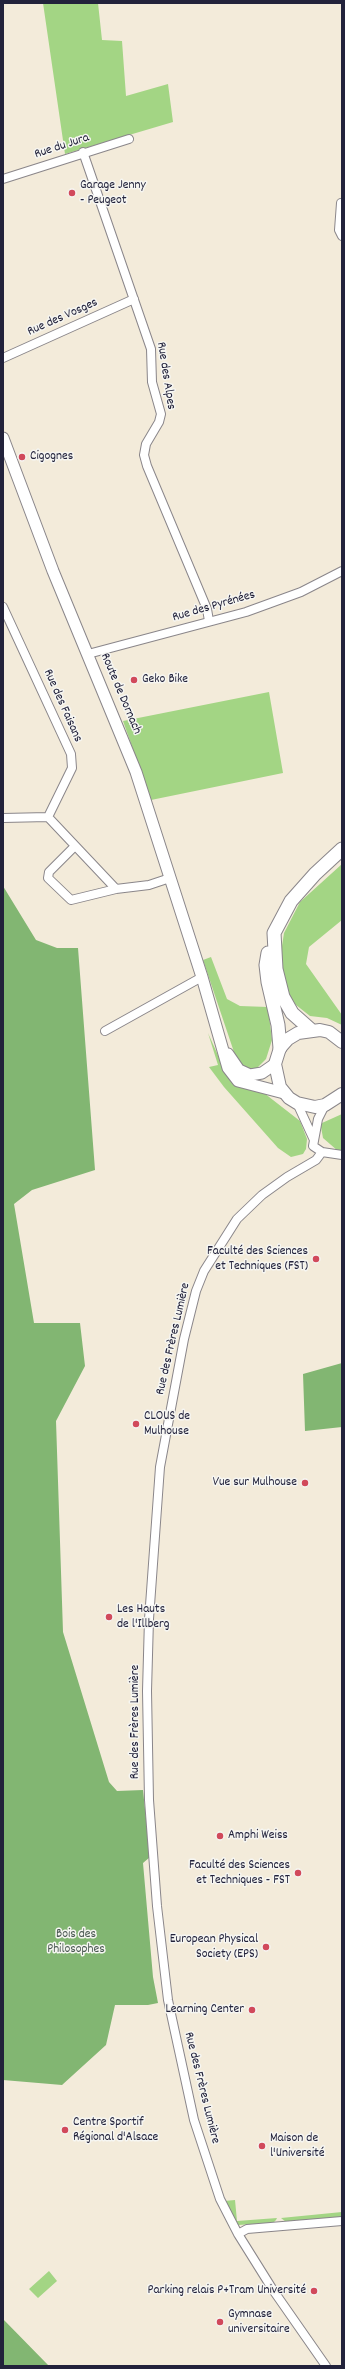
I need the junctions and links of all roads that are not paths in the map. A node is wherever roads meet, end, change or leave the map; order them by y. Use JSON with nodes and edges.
{"nodes":[{"id":1,"x":129,"y":139,"type":"dead end"},
{"id":2,"x":83,"y":152,"type":"junction"},
{"id":3,"x":3,"y":179,"type":"edge"},
{"id":4,"x":341,"y":204,"type":"edge"},
{"id":5,"x":342,"y":236,"type":"edge"},
{"id":6,"x":134,"y":299,"type":"junction"},
{"id":7,"x":3,"y":358,"type":"edge"},
{"id":8,"x":3,"y":438,"type":"edge"},
{"id":9,"x":342,"y":571,"type":"edge"},
{"id":10,"x":3,"y":606,"type":"edge"},
{"id":11,"x":209,"y":621,"type":"junction"},
{"id":12,"x":88,"y":654,"type":"junction"},
{"id":13,"x":48,"y":817,"type":"junction"},
{"id":14,"x":3,"y":818,"type":"edge"},
{"id":15,"x":74,"y":846,"type":"junction"},
{"id":16,"x":342,"y":849,"type":"edge"},
{"id":17,"x":170,"y":878,"type":"junction"},
{"id":18,"x":116,"y":889,"type":"junction"},
{"id":19,"x":274,"y":942,"type":"junction"},
{"id":20,"x":200,"y":972,"type":"junction"},
{"id":21,"x":310,"y":1029,"type":"junction"},
{"id":22,"x":105,"y":1031,"type":"dead end"},
{"id":23,"x":221,"y":1039,"type":"junction"},
{"id":24,"x":342,"y":1042,"type":"edge"},
{"id":25,"x":280,"y":1048,"type":"junction"},
{"id":26,"x":275,"y":1064,"type":"junction"},
{"id":27,"x":284,"y":1093,"type":"junction"},
{"id":28,"x":336,"y":1100,"type":"edge"},
{"id":29,"x":297,"y":1104,"type":"junction"},
{"id":30,"x":313,"y":1143,"type":"junction"},
{"id":31,"x":322,"y":1152,"type":"junction"},
{"id":32,"x":342,"y":1155,"type":"edge"},
{"id":33,"x":342,"y":2221,"type":"edge"},
{"id":34,"x":238,"y":2234,"type":"junction"},
{"id":35,"x":326,"y":2366,"type":"edge"}],
"edges":[{"from":1,"to":2,"type":"street","name":"Rue du Jura"},
{"from":2,"to":3,"type":"street","name":"Rue du Jura"},
{"from":2,"to":6,"type":"street","name":"Rue des Alpes"},
{"from":4,"to":5,"type":"street"},
{"from":6,"to":7,"type":"street","name":"Rue des Vosges"},
{"from":6,"to":11,"type":"street","name":"Rue des Alpes"},
{"from":8,"to":12,"type":"main road","name":"Route de Dornach"},
{"from":9,"to":11,"type":"street","name":"Rue des Pyrénées"},
{"from":10,"to":13,"type":"street","name":"Rue des Faisans"},
{"from":11,"to":12,"type":"street","name":"Rue des Pyrénées"},
{"from":12,"to":17,"type":"main road","name":"Route de Dornach"},
{"from":13,"to":14,"type":"street"},
{"from":13,"to":15,"type":"street"},
{"from":15,"to":18,"type":"street"},
{"from":15,"to":18,"type":"street"},
{"from":16,"to":19,"type":"highway"},
{"from":17,"to":18,"type":"street"},
{"from":17,"to":20,"type":"main road","name":"Route de Dornach"},
{"from":19,"to":21,"type":"highway"},
{"from":19,"to":25,"type":"highway"},
{"from":20,"to":22,"type":"street"},
{"from":20,"to":23,"type":"main road","name":"Route de Dornach"},
{"from":21,"to":24,"type":"main road"},
{"from":21,"to":25,"type":"main road"},
{"from":23,"to":26,"type":"main road"},
{"from":23,"to":27,"type":"main road"},
{"from":25,"to":26,"type":"main road"},
{"from":26,"to":27,"type":"main road"},
{"from":27,"to":29,"type":"main road"},
{"from":28,"to":29,"type":"main road"},
{"from":28,"to":30,"type":"street"},
{"from":29,"to":30,"type":"street"},
{"from":30,"to":31,"type":"street"},
{"from":31,"to":32,"type":"street"},
{"from":31,"to":34,"type":"street","name":"Rue des Frères Lumière"},
{"from":33,"to":34,"type":"street"},
{"from":34,"to":35,"type":"street","name":"Rue des Frères Lumière"}]}
